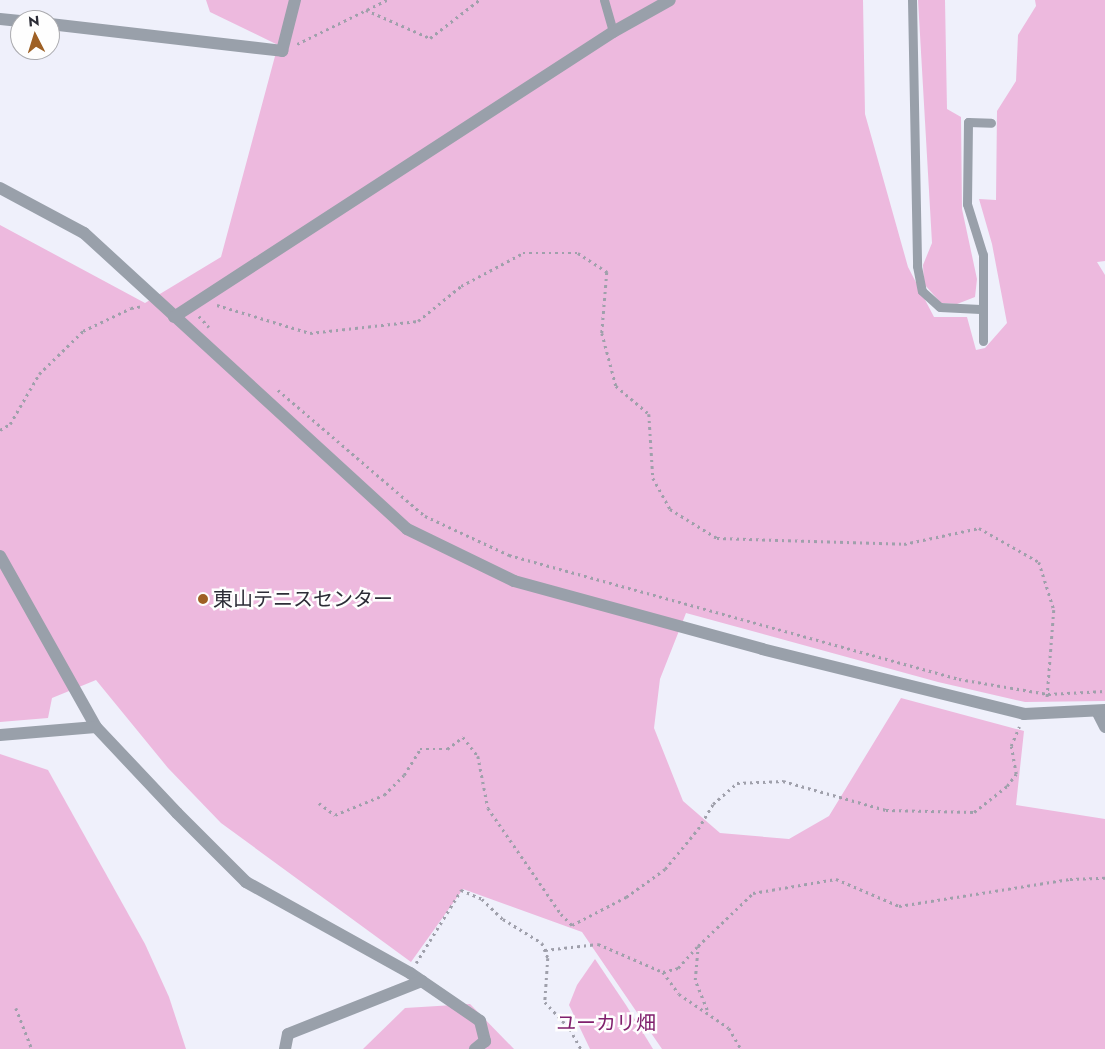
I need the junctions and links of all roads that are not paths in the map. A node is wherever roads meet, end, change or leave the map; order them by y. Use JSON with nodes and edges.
{"nodes":[{"id":1,"x":295,"y":0,"type":"edge"},
{"id":2,"x":604,"y":0,"type":"edge"},
{"id":3,"x":670,"y":0,"type":"edge"},
{"id":4,"x":912,"y":0,"type":"edge"},
{"id":5,"x":60,"y":25,"type":"edge"},
{"id":6,"x":613,"y":32,"type":"junction"},
{"id":7,"x":991,"y":123,"type":"dead end"},
{"id":8,"x":0,"y":188,"type":"edge"},
{"id":9,"x":980,"y":309,"type":"junction"},
{"id":10,"x":174,"y":317,"type":"junction"},
{"id":11,"x":983,"y":341,"type":"dead end"},
{"id":12,"x":0,"y":556,"type":"edge"},
{"id":13,"x":1101,"y":710,"type":"edge"},
{"id":14,"x":96,"y":727,"type":"junction"},
{"id":15,"x":1105,"y":728,"type":"edge"},
{"id":16,"x":0,"y":736,"type":"edge"},
{"id":17,"x":422,"y":981,"type":"junction"},
{"id":18,"x":285,"y":1049,"type":"edge"},
{"id":19,"x":475,"y":1049,"type":"edge"}],
"edges":[{"from":1,"to":5,"type":"street"},
{"from":2,"to":6,"type":"lane"},
{"from":3,"to":6,"type":"street"},
{"from":4,"to":9,"type":"lane"},
{"from":6,"to":10,"type":"street"},
{"from":7,"to":9,"type":"lane"},
{"from":8,"to":10,"type":"street"},
{"from":9,"to":11,"type":"lane"},
{"from":10,"to":13,"type":"street"},
{"from":12,"to":14,"type":"street"},
{"from":13,"to":15,"type":"street"},
{"from":14,"to":16,"type":"street"},
{"from":14,"to":17,"type":"street"},
{"from":17,"to":18,"type":"street"},
{"from":17,"to":19,"type":"street"}]}
